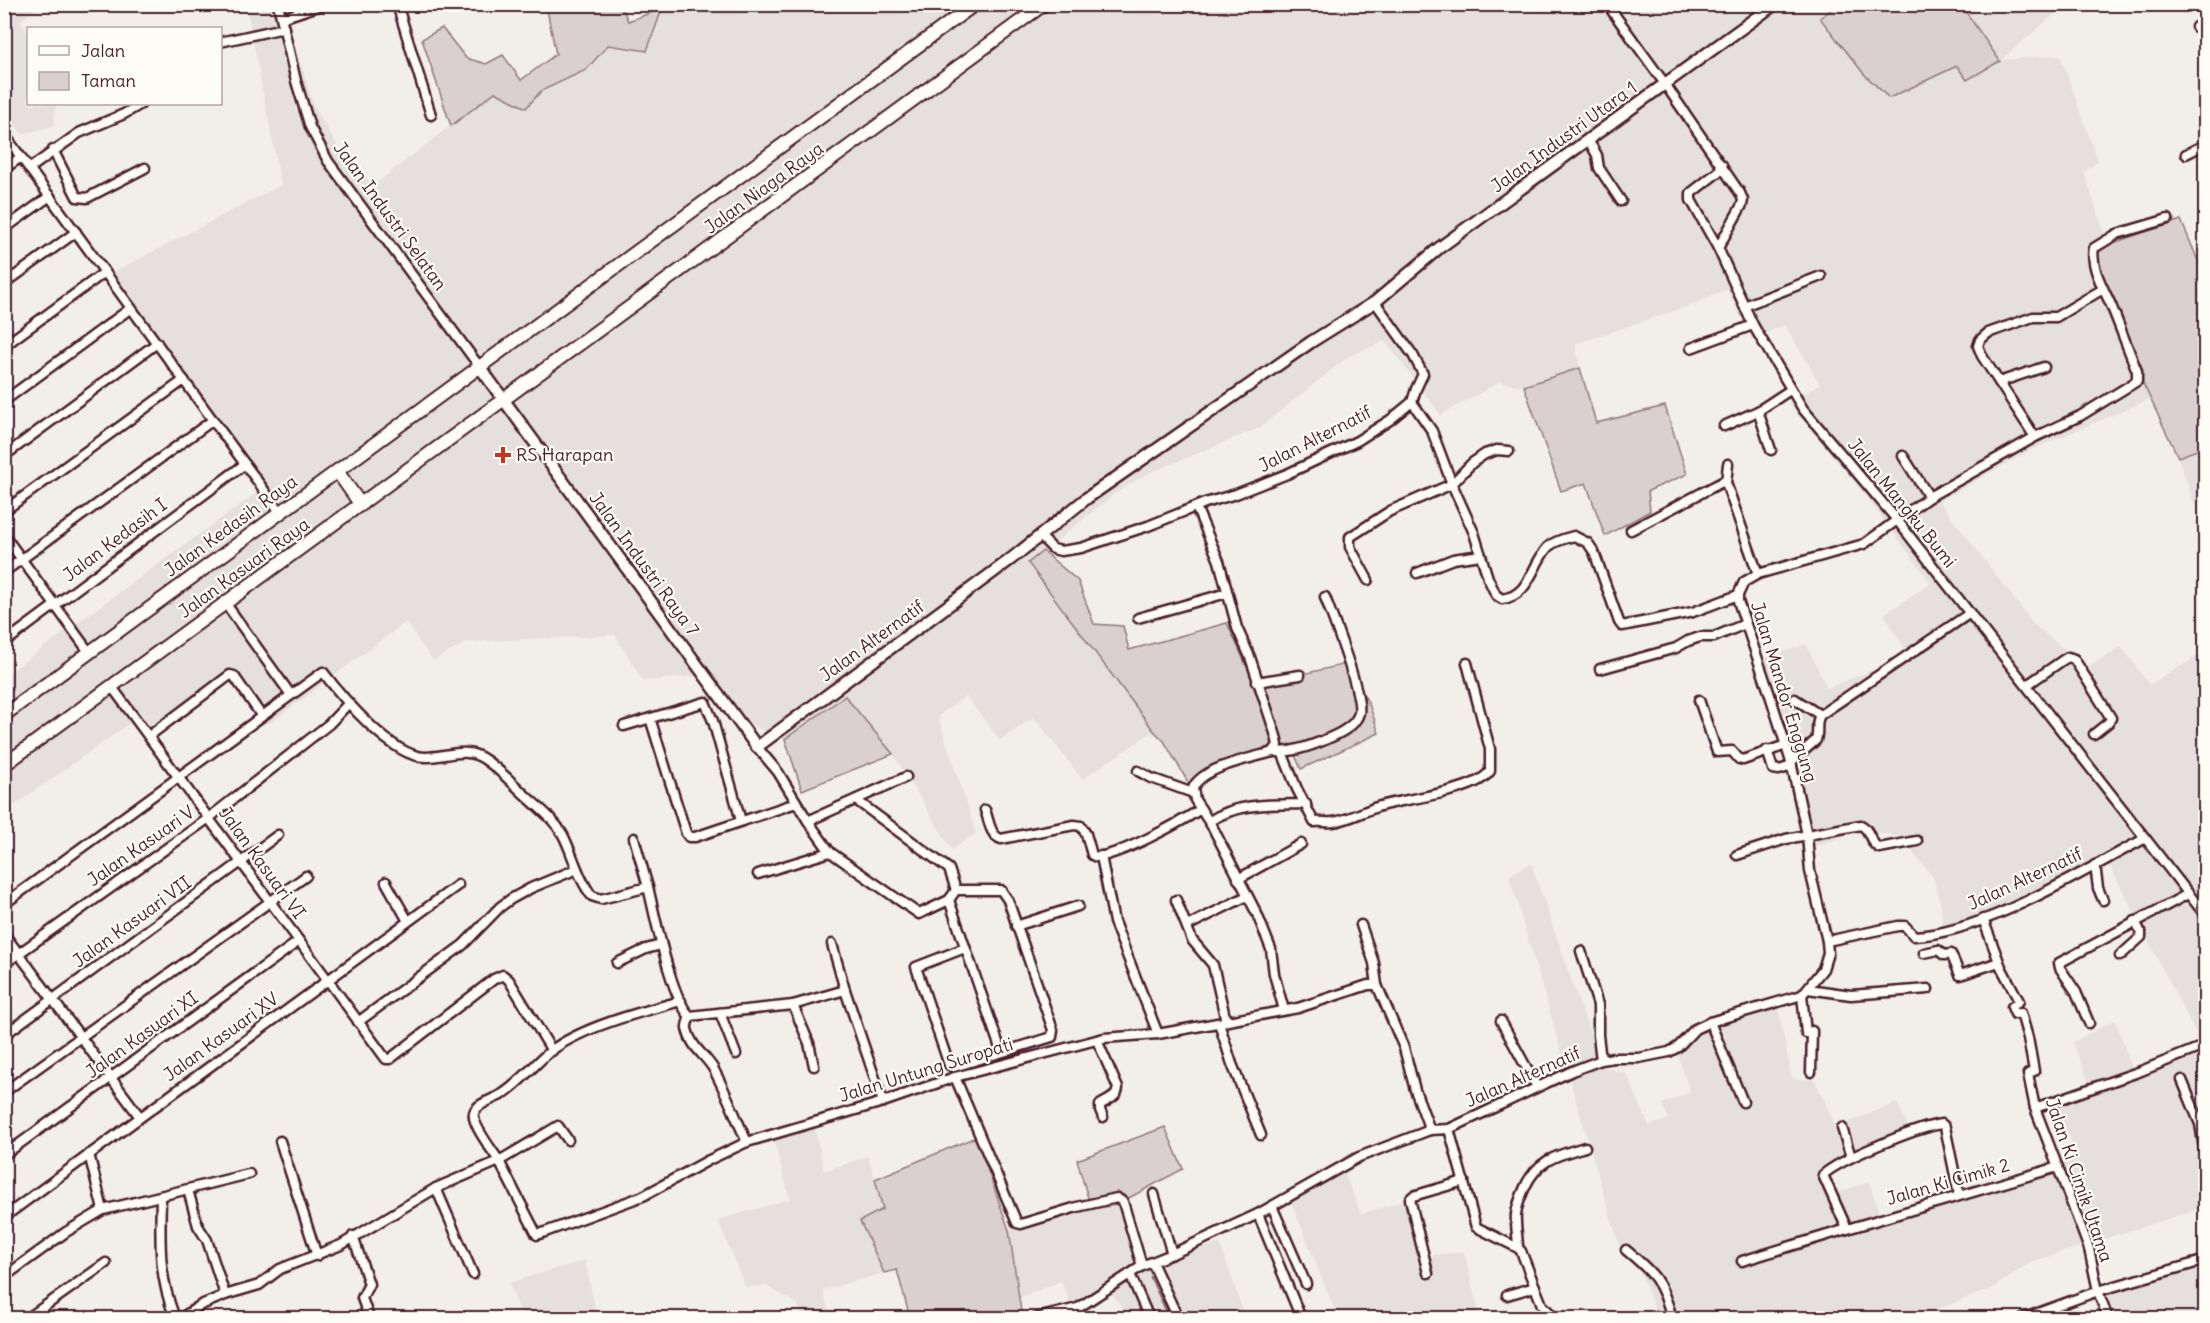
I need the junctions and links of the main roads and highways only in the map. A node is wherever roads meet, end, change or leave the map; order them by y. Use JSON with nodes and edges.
{"nodes":[{"id":1,"x":975,"y":4,"type":"edge"},
{"id":2,"x":1044,"y":4,"type":"edge"},
{"id":3,"x":479,"y":366,"type":"joint"},
{"id":4,"x":505,"y":400,"type":"joint"},
{"id":5,"x":337,"y":471,"type":"junction"},
{"id":6,"x":361,"y":505,"type":"junction"},
{"id":7,"x":4,"y":715,"type":"edge"},
{"id":8,"x":4,"y":765,"type":"edge"}],
"edges":[{"from":1,"to":3,"type":"main road","name":"Jalan Niaga Raya"},
{"from":2,"to":4,"type":"main road","name":"Jalan Niaga Raya"},
{"from":3,"to":5,"type":"main road","name":"Jalan Kedasih Raya"},
{"from":4,"to":6,"type":"main road","name":"Jalan Kasuari Raya"},
{"from":5,"to":6,"type":"main road"},
{"from":5,"to":7,"type":"main road","name":"Jalan Kedasih Raya"},
{"from":6,"to":8,"type":"main road","name":"Jalan Kasuari Raya"}]}
